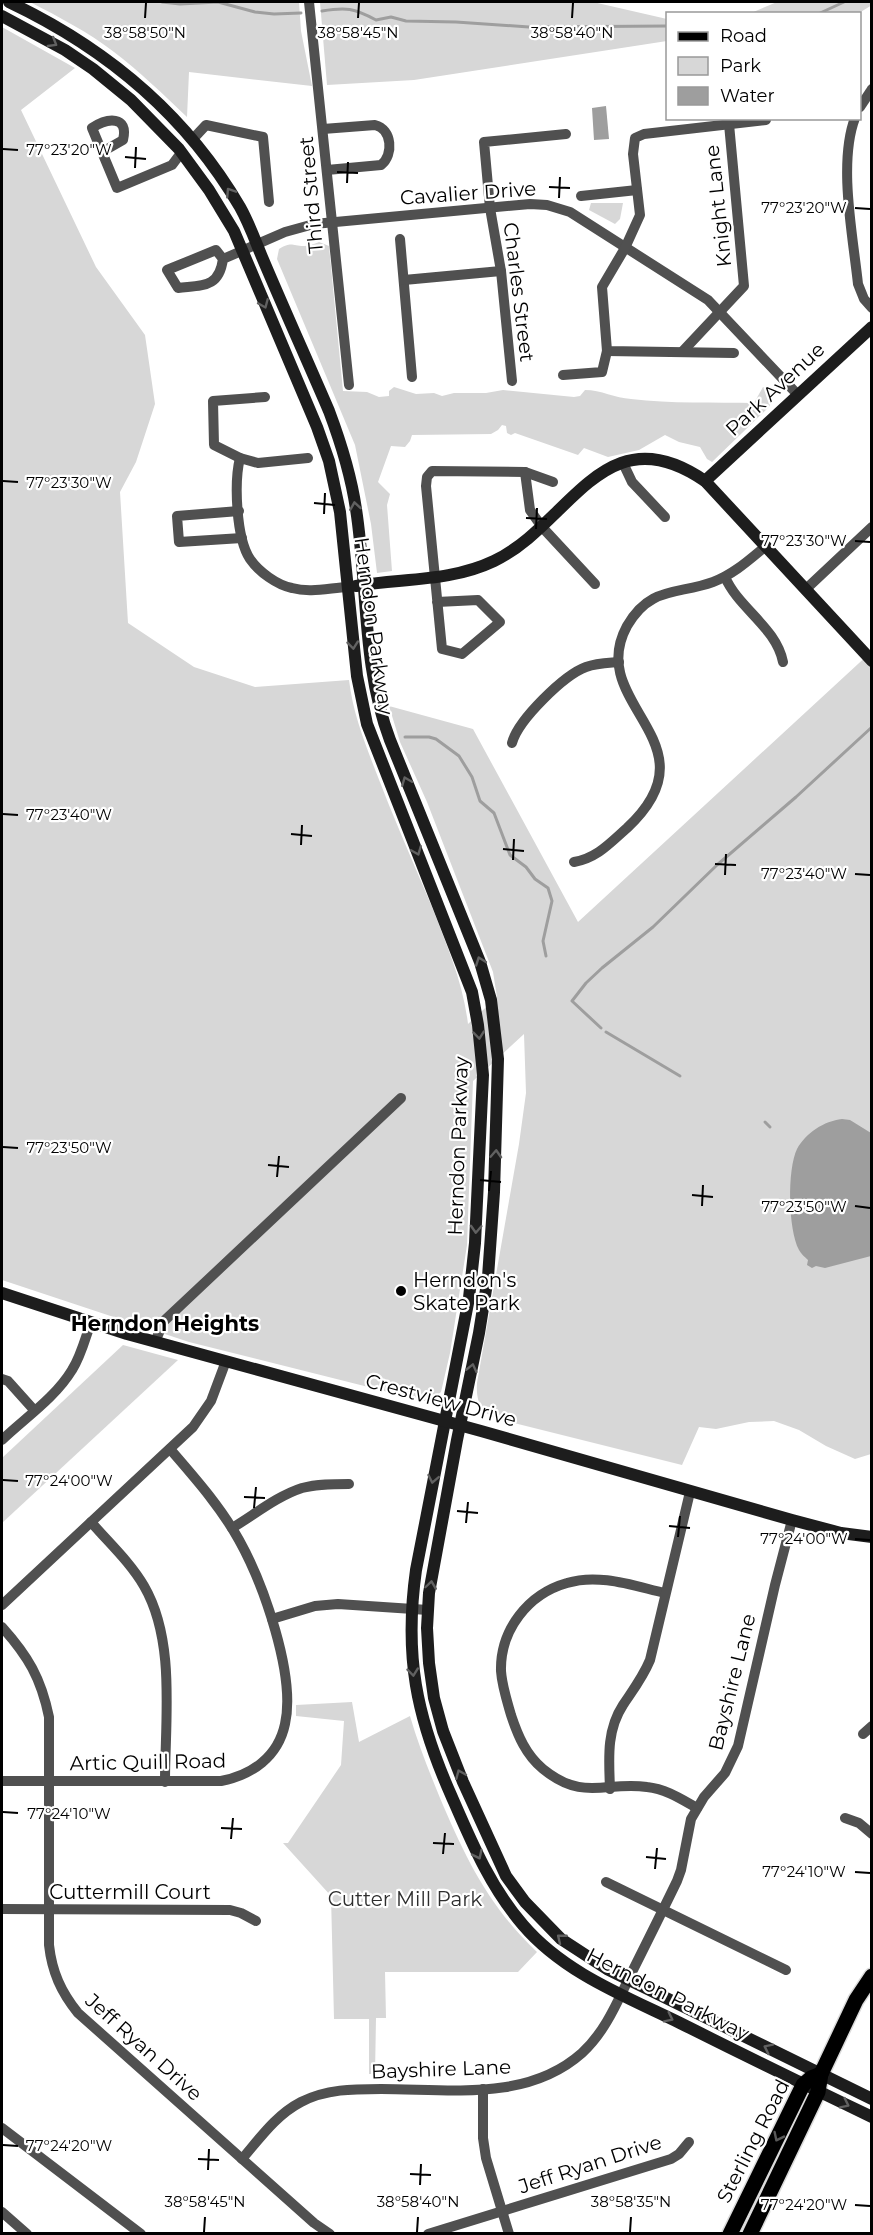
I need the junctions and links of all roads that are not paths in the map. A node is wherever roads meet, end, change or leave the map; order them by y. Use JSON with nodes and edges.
{"nodes":[{"id":1,"x":9,"y":2,"type":"edge"},
{"id":2,"x":309,"y":2,"type":"edge"},
{"id":3,"x":2,"y":16,"type":"edge"},
{"id":4,"x":872,"y":89,"type":"edge"},
{"id":5,"x":861,"y":106,"type":"edge"},
{"id":6,"x":766,"y":120,"type":"dead end"},
{"id":7,"x":854,"y":120,"type":"edge"},
{"id":8,"x":729,"y":124,"type":"junction"},
{"id":9,"x":323,"y":129,"type":"junction"},
{"id":10,"x":566,"y":134,"type":"dead end"},
{"id":11,"x":192,"y":140,"type":"junction"},
{"id":12,"x":102,"y":152,"type":"dead end"},
{"id":13,"x":182,"y":153,"type":"junction"},
{"id":14,"x":327,"y":170,"type":"junction"},
{"id":15,"x":637,"y":190,"type":"junction"},
{"id":16,"x":581,"y":196,"type":"dead end"},
{"id":17,"x":268,"y":202,"type":"dead end"},
{"id":18,"x":490,"y":208,"type":"junction"},
{"id":19,"x":332,"y":223,"type":"junction"},
{"id":20,"x":400,"y":239,"type":"dead end"},
{"id":21,"x":258,"y":244,"type":"junction"},
{"id":22,"x":625,"y":248,"type":"junction"},
{"id":23,"x":242,"y":250,"type":"junction"},
{"id":24,"x":223,"y":259,"type":"junction"},
{"id":25,"x":501,"y":272,"type":"junction"},
{"id":26,"x":404,"y":280,"type":"junction"},
{"id":27,"x":872,"y":308,"type":"edge"},
{"id":28,"x":721,"y":312,"type":"junction"},
{"id":29,"x":872,"y":327,"type":"edge"},
{"id":30,"x":608,"y":351,"type":"junction"},
{"id":31,"x":682,"y":352,"type":"junction"},
{"id":32,"x":734,"y":353,"type":"dead end"},
{"id":33,"x":563,"y":375,"type":"dead end"},
{"id":34,"x":412,"y":377,"type":"dead end"},
{"id":35,"x":512,"y":381,"type":"dead end"},
{"id":36,"x":348,"y":384,"type":"dead end"},
{"id":37,"x":798,"y":395,"type":"junction"},
{"id":38,"x":265,"y":397,"type":"dead end"},
{"id":39,"x":240,"y":458,"type":"junction"},
{"id":40,"x":308,"y":458,"type":"dead end"},
{"id":41,"x":623,"y":463,"type":"junction"},
{"id":42,"x":525,"y":472,"type":"junction"},
{"id":43,"x":705,"y":481,"type":"junction"},
{"id":44,"x":553,"y":482,"type":"dead end"},
{"id":45,"x":239,"y":511,"type":"junction"},
{"id":46,"x":665,"y":517,"type":"dead end"},
{"id":47,"x":542,"y":527,"type":"junction"},
{"id":48,"x":872,"y":527,"type":"edge"},
{"id":49,"x":242,"y":538,"type":"junction"},
{"id":50,"x":766,"y":546,"type":"junction"},
{"id":51,"x":725,"y":577,"type":"junction"},
{"id":52,"x":435,"y":579,"type":"junction"},
{"id":53,"x":595,"y":584,"type":"dead end"},
{"id":54,"x":363,"y":585,"type":"junction"},
{"id":55,"x":348,"y":587,"type":"junction"},
{"id":56,"x":806,"y":589,"type":"junction"},
{"id":57,"x":438,"y":602,"type":"junction"},
{"id":58,"x":872,"y":661,"type":"edge"},
{"id":59,"x":619,"y":662,"type":"junction"},
{"id":60,"x":783,"y":662,"type":"dead end"},
{"id":61,"x":512,"y":743,"type":"dead end"},
{"id":62,"x":574,"y":862,"type":"dead end"},
{"id":63,"x":401,"y":1098,"type":"dead end"},
{"id":64,"x":2,"y":1293,"type":"edge"},
{"id":65,"x":91,"y":1322,"type":"junction"},
{"id":66,"x":155,"y":1341,"type":"junction"},
{"id":67,"x":226,"y":1361,"type":"junction"},
{"id":68,"x":2,"y":1379,"type":"edge"},
{"id":69,"x":34,"y":1410,"type":"junction"},
{"id":70,"x":445,"y":1421,"type":"junction"},
{"id":71,"x":460,"y":1426,"type":"junction"},
{"id":72,"x":2,"y":1440,"type":"edge"},
{"id":73,"x":170,"y":1449,"type":"junction"},
{"id":74,"x":349,"y":1484,"type":"dead end"},
{"id":75,"x":690,"y":1492,"type":"junction"},
{"id":76,"x":792,"y":1520,"type":"junction"},
{"id":77,"x":91,"y":1522,"type":"junction"},
{"id":78,"x":232,"y":1528,"type":"junction"},
{"id":79,"x":872,"y":1538,"type":"edge"},
{"id":80,"x":665,"y":1593,"type":"junction"},
{"id":81,"x":2,"y":1605,"type":"edge"},
{"id":82,"x":411,"y":1608,"type":"junction"},
{"id":83,"x":428,"y":1610,"type":"junction"},
{"id":84,"x":272,"y":1619,"type":"junction"},
{"id":85,"x":2,"y":1627,"type":"edge"},
{"id":86,"x":2,"y":1781,"type":"edge"},
{"id":87,"x":50,"y":1781,"type":"junction"},
{"id":88,"x":165,"y":1782,"type":"junction"},
{"id":89,"x":610,"y":1789,"type":"junction"},
{"id":90,"x":697,"y":1808,"type":"junction"},
{"id":91,"x":845,"y":1818,"type":"dead end"},
{"id":92,"x":872,"y":1834,"type":"edge"},
{"id":93,"x":606,"y":1882,"type":"dead end"},
{"id":94,"x":2,"y":1909,"type":"edge"},
{"id":95,"x":49,"y":1909,"type":"junction"},
{"id":96,"x":663,"y":1910,"type":"junction"},
{"id":97,"x":256,"y":1921,"type":"dead end"},
{"id":98,"x":786,"y":1970,"type":"dead end"},
{"id":99,"x":872,"y":1976,"type":"edge"},
{"id":100,"x":628,"y":1980,"type":"junction"},
{"id":101,"x":621,"y":1994,"type":"junction"},
{"id":102,"x":821,"y":2073,"type":"junction"},
{"id":103,"x":803,"y":2085,"type":"junction"},
{"id":104,"x":483,"y":2089,"type":"junction"},
{"id":105,"x":818,"y":2091,"type":"junction"},
{"id":106,"x":872,"y":2099,"type":"edge"},
{"id":107,"x":872,"y":2117,"type":"edge"},
{"id":108,"x":2,"y":2128,"type":"edge"},
{"id":109,"x":689,"y":2142,"type":"dead end"},
{"id":110,"x":242,"y":2159,"type":"junction"},
{"id":111,"x":502,"y":2211,"type":"junction"},
{"id":112,"x":2,"y":2212,"type":"edge"},
{"id":113,"x":27,"y":2234,"type":"edge"},
{"id":114,"x":141,"y":2234,"type":"edge"},
{"id":115,"x":330,"y":2234,"type":"edge"},
{"id":116,"x":428,"y":2234,"type":"edge"},
{"id":117,"x":509,"y":2234,"type":"edge"},
{"id":118,"x":730,"y":2234,"type":"edge"},
{"id":119,"x":750,"y":2234,"type":"edge"}],
"edges":[{"from":1,"to":11,"type":"main road","name":"Herndon Parkway"},
{"from":2,"to":9,"type":"street","name":"Third Street"},
{"from":3,"to":13,"type":"main road","name":"Herndon Parkway","one_way":true},
{"from":4,"to":5,"type":"street"},
{"from":6,"to":8,"type":"street","name":"Knight Lane"},
{"from":7,"to":27,"type":"street"},
{"from":8,"to":15,"type":"street","name":"Knight Lane"},
{"from":8,"to":28,"type":"street","name":"Knight Lane"},
{"from":9,"to":14,"type":"street","name":"Third Street"},
{"from":9,"to":14,"type":"street"},
{"from":10,"to":18,"type":"street","name":"Charles Street"},
{"from":11,"to":17,"type":"street"},
{"from":21,"to":11,"type":"main road","name":"Herndon Parkway","one_way":true},
{"from":12,"to":13,"type":"street"},
{"from":13,"to":23,"type":"main road","name":"Herndon Parkway"},
{"from":14,"to":19,"type":"street","name":"Third Street"},
{"from":15,"to":16,"type":"street"},
{"from":15,"to":22,"type":"street","name":"Knight Lane"},
{"from":18,"to":19,"type":"street","name":"Cavalier Drive"},
{"from":18,"to":22,"type":"street","name":"Cavalier Drive"},
{"from":18,"to":25,"type":"street","name":"Charles Street"},
{"from":19,"to":21,"type":"street","name":"Cavalier Drive"},
{"from":19,"to":36,"type":"street","name":"Third Street"},
{"from":20,"to":26,"type":"street"},
{"from":21,"to":23,"type":"street","name":"Cavalier Drive"},
{"from":54,"to":21,"type":"main road","name":"Herndon Parkway","one_way":true},
{"from":22,"to":28,"type":"street","name":"Cavalier Drive"},
{"from":22,"to":30,"type":"street","name":"Knight Lane"},
{"from":23,"to":24,"type":"street","name":"Cavalier Drive"},
{"from":23,"to":55,"type":"main road","name":"Herndon Parkway","one_way":true},
{"from":24,"to":24,"type":"street"},
{"from":25,"to":26,"type":"street"},
{"from":25,"to":35,"type":"street","name":"Charles Street"},
{"from":26,"to":34,"type":"street"},
{"from":28,"to":31,"type":"street","name":"Knight Lane"},
{"from":28,"to":37,"type":"street","name":"Cavalier Drive"},
{"from":29,"to":37,"type":"main road","name":"Park Avenue"},
{"from":30,"to":31,"type":"street"},
{"from":30,"to":33,"type":"street"},
{"from":31,"to":32,"type":"street"},
{"from":37,"to":43,"type":"main road","name":"Park Avenue"},
{"from":38,"to":39,"type":"street"},
{"from":39,"to":40,"type":"street"},
{"from":39,"to":45,"type":"street"},
{"from":41,"to":43,"type":"main road"},
{"from":41,"to":46,"type":"street"},
{"from":41,"to":47,"type":"main road"},
{"from":42,"to":44,"type":"street"},
{"from":42,"to":47,"type":"street"},
{"from":42,"to":52,"type":"street"},
{"from":43,"to":50,"type":"main road"},
{"from":45,"to":49,"type":"street"},
{"from":45,"to":49,"type":"street"},
{"from":47,"to":52,"type":"main road"},
{"from":47,"to":53,"type":"street"},
{"from":48,"to":56,"type":"street"},
{"from":49,"to":55,"type":"street"},
{"from":50,"to":51,"type":"street"},
{"from":50,"to":56,"type":"main road"},
{"from":51,"to":59,"type":"street"},
{"from":51,"to":60,"type":"street"},
{"from":52,"to":54,"type":"main road"},
{"from":52,"to":57,"type":"street"},
{"from":54,"to":55,"type":"main road"},
{"from":71,"to":54,"type":"main road","name":"Herndon Parkway","one_way":true},
{"from":55,"to":70,"type":"main road","name":"Herndon Parkway","one_way":true},
{"from":56,"to":58,"type":"main road"},
{"from":57,"to":57,"type":"street"},
{"from":59,"to":61,"type":"street"},
{"from":59,"to":62,"type":"street"},
{"from":63,"to":66,"type":"street"},
{"from":64,"to":65,"type":"main road","name":"Crestview Drive"},
{"from":65,"to":66,"type":"main road","name":"Crestview Drive"},
{"from":65,"to":69,"type":"street"},
{"from":66,"to":67,"type":"main road","name":"Crestview Drive"},
{"from":67,"to":70,"type":"main road","name":"Crestview Drive"},
{"from":67,"to":73,"type":"street"},
{"from":68,"to":69,"type":"street"},
{"from":69,"to":72,"type":"street"},
{"from":70,"to":71,"type":"main road","name":"Crestview Drive"},
{"from":70,"to":82,"type":"main road","name":"Herndon Parkway","one_way":true},
{"from":71,"to":75,"type":"main road","name":"Crestview Drive"},
{"from":83,"to":71,"type":"main road","name":"Herndon Parkway","one_way":true},
{"from":73,"to":77,"type":"street"},
{"from":73,"to":78,"type":"street","name":"Artic Quill Road"},
{"from":74,"to":78,"type":"street"},
{"from":75,"to":76,"type":"main road","name":"Crestview Drive"},
{"from":75,"to":80,"type":"street"},
{"from":76,"to":79,"type":"main road","name":"Crestview Drive"},
{"from":76,"to":90,"type":"street","name":"Bayshire Lane"},
{"from":77,"to":81,"type":"street"},
{"from":77,"to":88,"type":"street"},
{"from":78,"to":84,"type":"street","name":"Artic Quill Road"},
{"from":80,"to":89,"type":"street"},
{"from":80,"to":89,"type":"street"},
{"from":82,"to":83,"type":"street"},
{"from":82,"to":84,"type":"street"},
{"from":82,"to":101,"type":"main road","name":"Herndon Parkway","one_way":true},
{"from":100,"to":83,"type":"main road","name":"Herndon Parkway","one_way":true},
{"from":84,"to":88,"type":"street","name":"Artic Quill Road"},
{"from":85,"to":87,"type":"street","name":"Jeff Ryan Drive"},
{"from":86,"to":87,"type":"street","name":"Artic Quill Road"},
{"from":87,"to":88,"type":"street","name":"Artic Quill Road"},
{"from":87,"to":95,"type":"street","name":"Jeff Ryan Drive"},
{"from":89,"to":90,"type":"street"},
{"from":90,"to":96,"type":"street","name":"Bayshire Lane"},
{"from":91,"to":92,"type":"street"},
{"from":93,"to":96,"type":"street"},
{"from":94,"to":95,"type":"street","name":"Cuttermill Court"},
{"from":95,"to":97,"type":"street","name":"Cuttermill Court"},
{"from":95,"to":110,"type":"street","name":"Jeff Ryan Drive"},
{"from":96,"to":98,"type":"street"},
{"from":96,"to":100,"type":"street","name":"Bayshire Lane"},
{"from":99,"to":102,"type":"main road","name":"Sterling Road"},
{"from":100,"to":101,"type":"street","name":"Bayshire Lane"},
{"from":102,"to":100,"type":"main road","name":"Herndon Parkway","one_way":true},
{"from":101,"to":103,"type":"main road","name":"Herndon Parkway","one_way":true},
{"from":101,"to":104,"type":"street","name":"Bayshire Lane"},
{"from":102,"to":103,"type":"main road","name":"Sterling Road"},
{"from":102,"to":105,"type":"main road","name":"Sterling Road"},
{"from":102,"to":106,"type":"main road","name":"Herndon Parkway"},
{"from":103,"to":105,"type":"main road","name":"Herndon Parkway"},
{"from":103,"to":118,"type":"main road","name":"Sterling Road","one_way":true},
{"from":104,"to":110,"type":"street","name":"Bayshire Lane"},
{"from":104,"to":111,"type":"street"},
{"from":105,"to":107,"type":"main road","name":"Herndon Parkway","one_way":true},
{"from":105,"to":119,"type":"main road","name":"Sterling Road"},
{"from":108,"to":114,"type":"street"},
{"from":109,"to":111,"type":"street","name":"Jeff Ryan Drive"},
{"from":110,"to":115,"type":"street","name":"Jeff Ryan Drive"},
{"from":111,"to":116,"type":"street","name":"Jeff Ryan Drive"},
{"from":111,"to":117,"type":"street"},
{"from":112,"to":113,"type":"street"}]}
